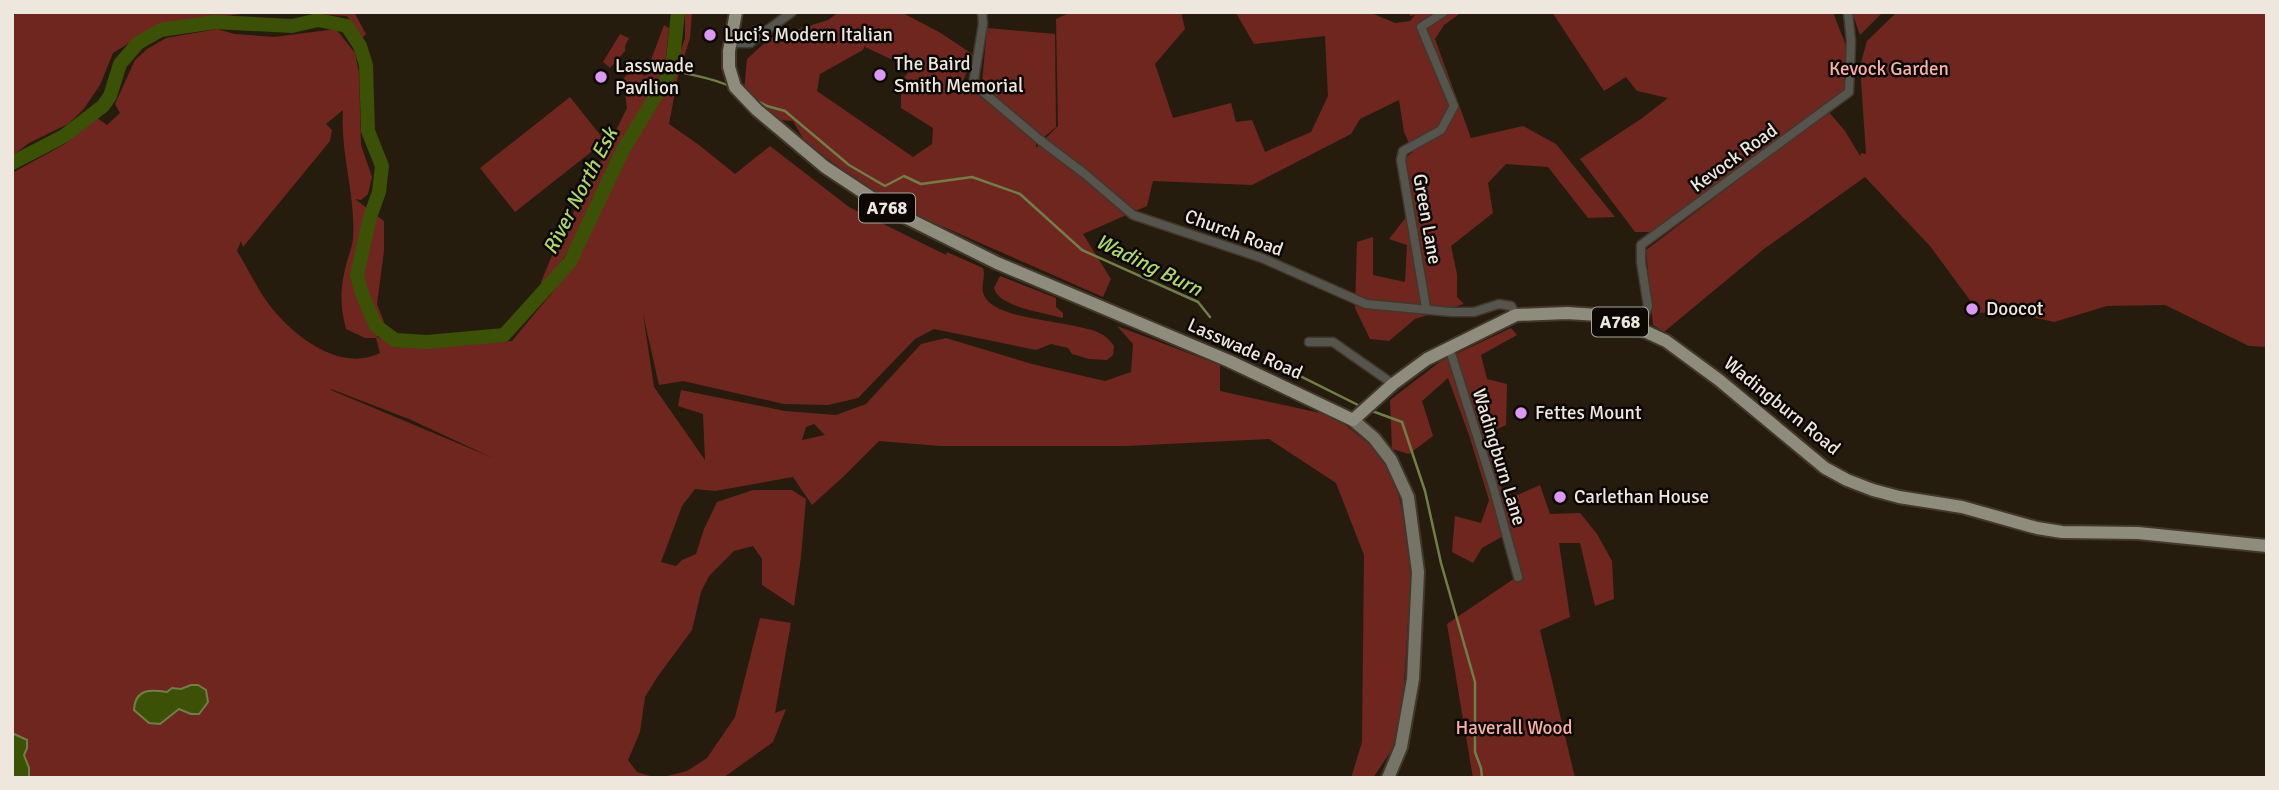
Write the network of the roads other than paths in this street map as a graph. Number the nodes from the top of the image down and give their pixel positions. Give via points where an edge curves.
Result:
1 (736, 12) edge
2 (792, 12) edge
3 (982, 12) edge
4 (1444, 12) edge
5 (1848, 12) edge
6 (734, 43) junction
7 (1426, 308) junction
8 (1516, 315) junction
9 (1640, 329) junction
10 (1309, 342) dead end
11 (1449, 347) junction
12 (1393, 384) junction
13 (1361, 412) junction
14 (2267, 546) edge
15 (1518, 577) dead end
16 (1388, 778) edge

1 - 6 main road, A768
2 - 6 street via 750,43
3 - 7 street, Church Road via 976,86 1133,215 1262,258 1366,304
4 - 7 street, Green Lane via 1421,27 1454,106 1441,130 1403,151 1401,160
5 - 9 street, Kevock Road via 1852,41 1849,92 1641,245 1648,306
6 - 13 main road, Lasswade Road / A768 via 729,67 735,87 745,99 825,167 898,213 997,263
7 - 8 street, Church Road via 1474,312 1499,304 1511,306
8 - 9 main road, Wadingburn Road / A768 via 1598,315
8 - 11 main road, Wadingburn Road / A768
9 - 14 main road, Wadingburn Road / A768 via 1666,341 1711,374 1825,468 1873,490 2062,532 2138,533
10 - 12 street via 1333,342
11 - 12 main road, Wadingburn Road / A768
11 - 15 street, Wadingburn Lane
12 - 13 main road, Wadingburn Road / A768
13 - 16 street, Lasswade Road via 1408,497 1418,572 1413,679 1401,747

